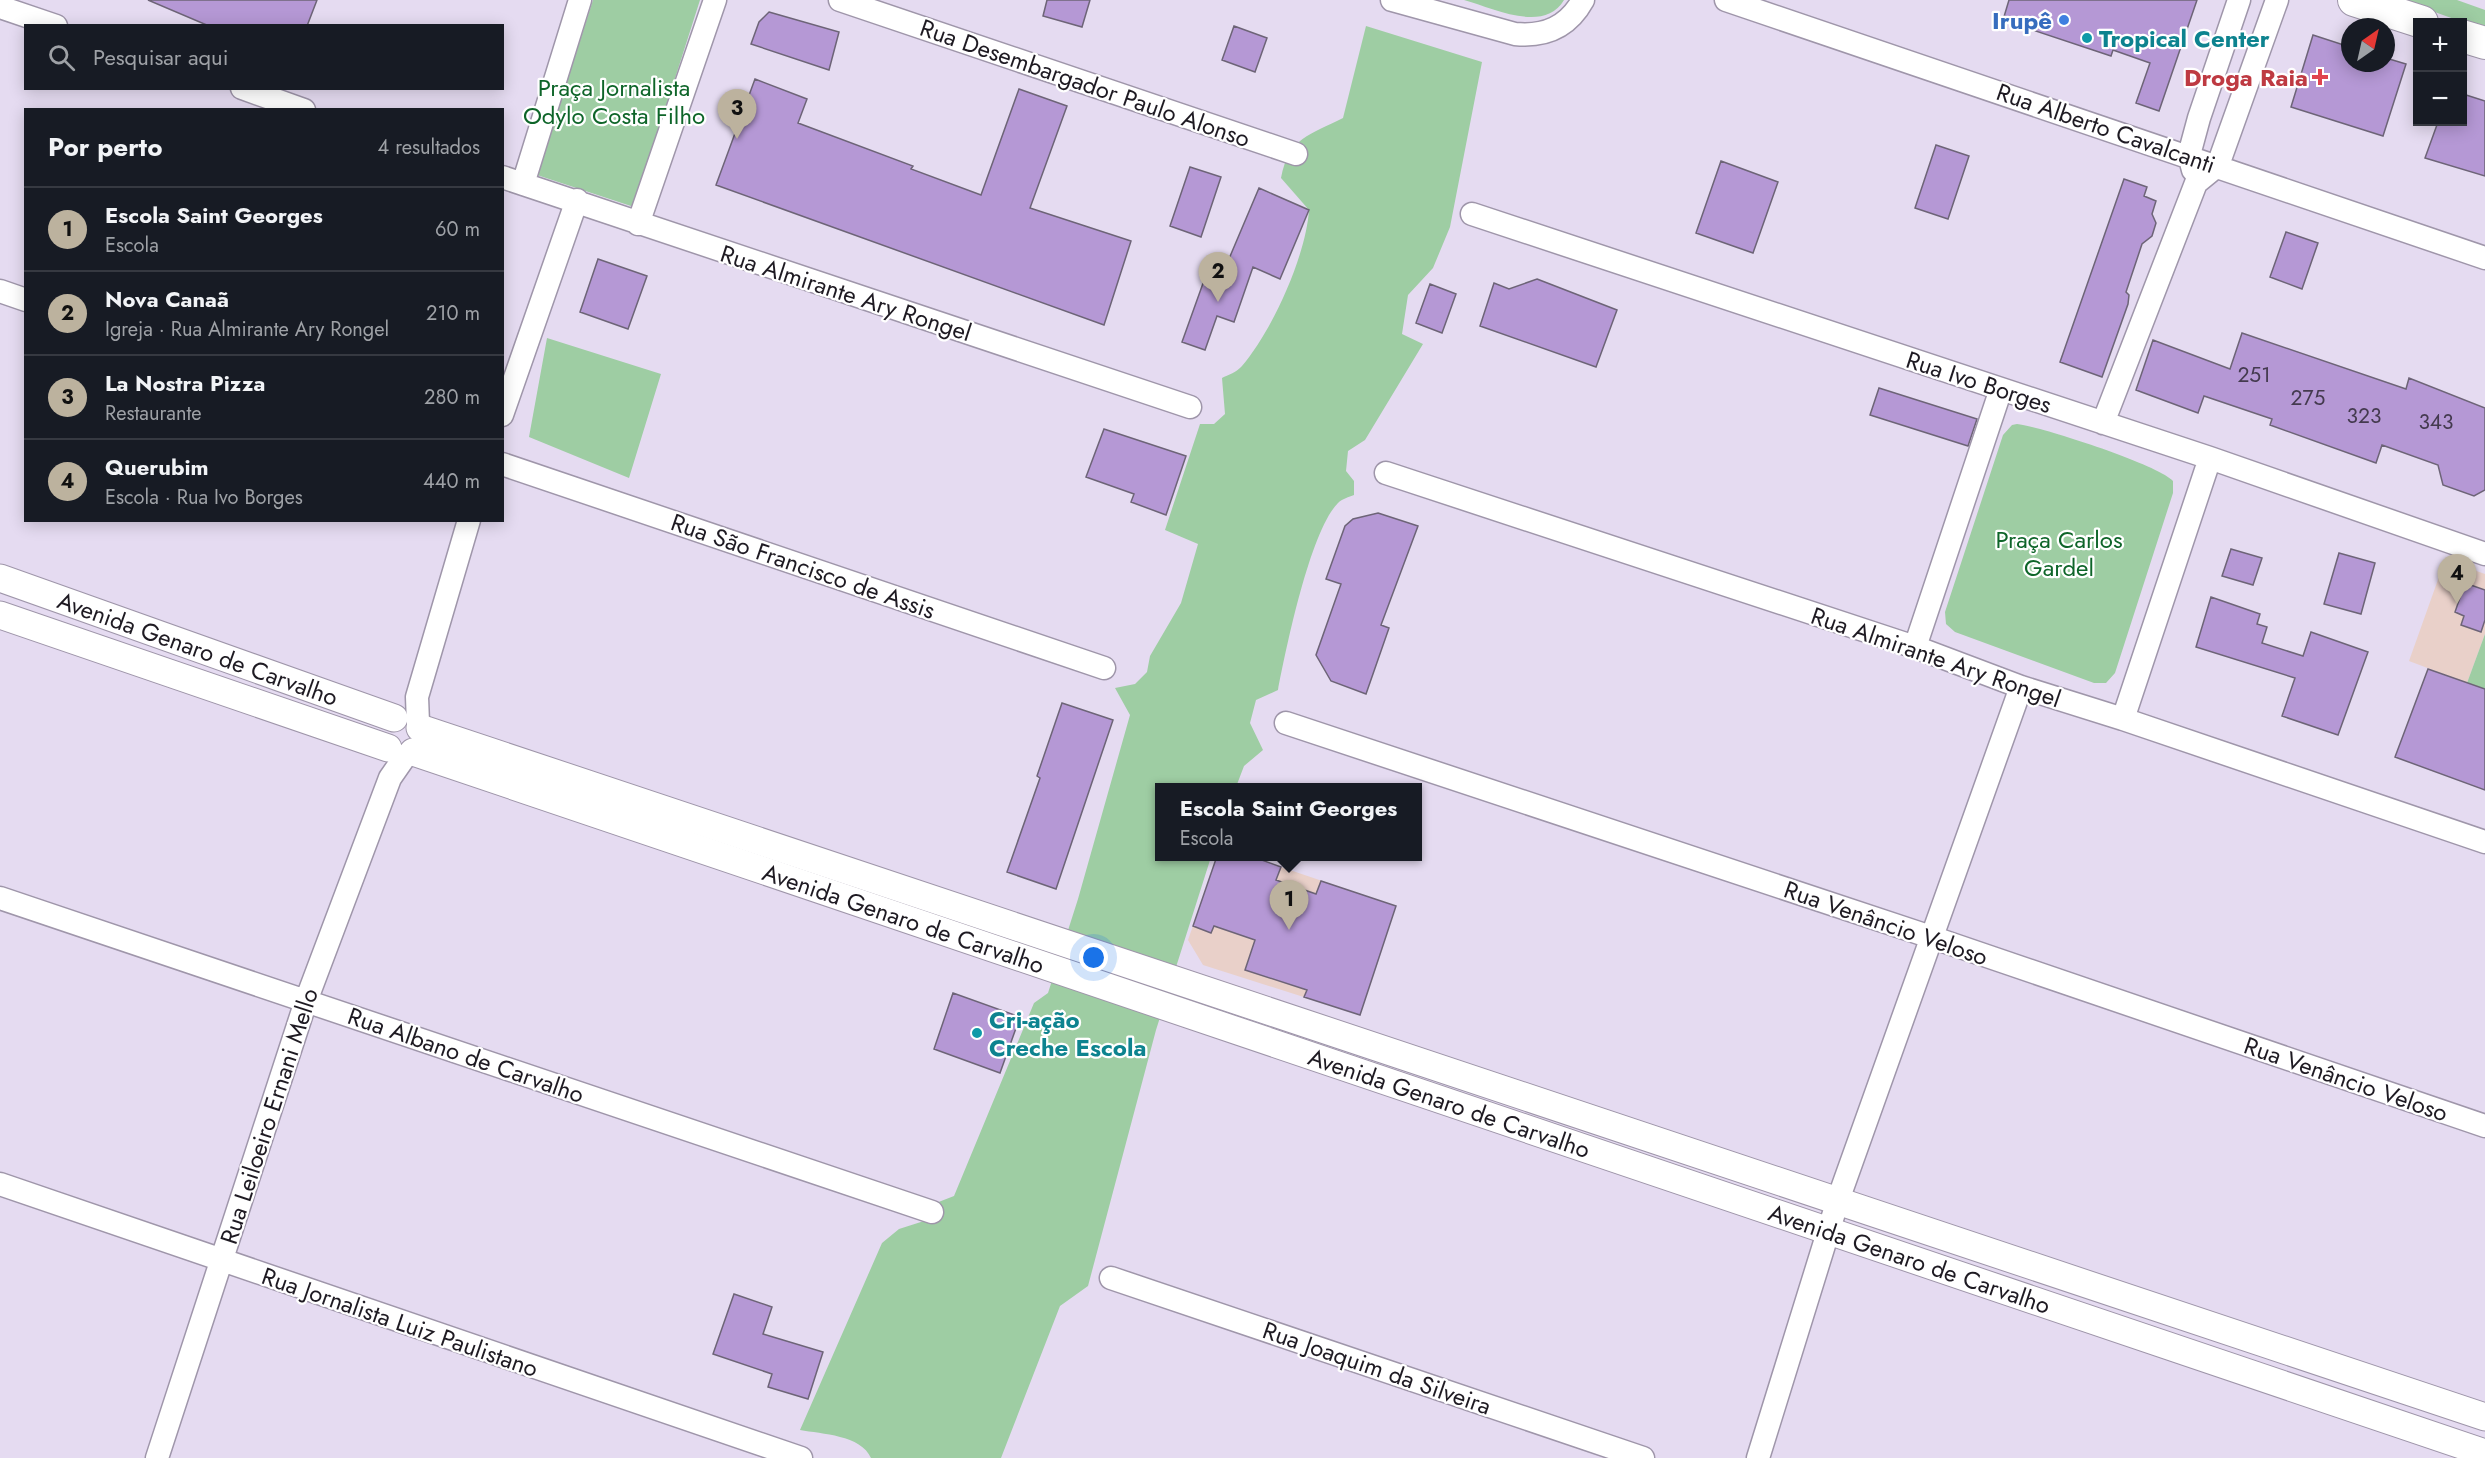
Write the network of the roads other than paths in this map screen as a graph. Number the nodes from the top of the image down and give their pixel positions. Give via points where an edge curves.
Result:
1 (580, 0) edge
2 (715, 0) edge
3 (840, 0) edge
4 (1392, 0) edge
5 (1583, 0) edge
6 (1726, 0) edge
7 (2240, 0) edge
8 (2277, 0) edge
9 (2354, 0) edge
10 (0, 6) edge
11 (2413, 19) edge
12 (50, 24) edge
13 (2467, 37) edge
14 (2485, 43) edge
15 (248, 90) edge
16 (298, 108) edge
17 (1296, 154) dead end
18 (2189, 155) junction
19 (2218, 165) junction
20 (513, 180) edge
21 (2196, 183) junction
22 (577, 200) junction
23 (1472, 214) dead end
24 (638, 224) junction
25 (2485, 258) edge
26 (0, 291) edge
27 (24, 299) edge
28 (2001, 389) junction
29 (1190, 407) dead end
30 (504, 409) edge
31 (2103, 423) junction
32 (2210, 458) junction
33 (504, 465) edge
34 (1386, 473) dead end
35 (468, 522) edge
36 (2485, 554) edge
37 (0, 578) edge
38 (0, 615) edge
39 (1915, 646) junction
40 (1104, 668) dead end
41 (2021, 687) junction
42 (2123, 719) junction
43 (1286, 723) dead end
44 (404, 737) junction
45 (2485, 842) edge
46 (0, 898) edge
47 (1931, 937) junction
48 (1056, 939) junction
49 (1048, 966) junction
50 (1168, 976) junction
51 (306, 1001) junction
52 (1162, 1005) junction
53 (2485, 1126) edge
54 (0, 1184) edge
55 (1839, 1200) junction
56 (932, 1212) dead end
57 (1829, 1231) junction
58 (221, 1262) junction
59 (1111, 1278) dead end
60 (2485, 1417) edge
61 (2485, 1453) edge
62 (157, 1458) edge
63 (801, 1458) edge
64 (1643, 1458) edge
65 (1758, 1458) edge

1 - 20 street
2 - 24 street
3 - 17 street, Rua Desembargador Paulo Alonso
4 - 5 street via 1528,36 1557,28 1577,11
6 - 18 street, Rua Alberto Cavalcanti
7 - 18 street
8 - 19 street
9 - 11 main road
10 - 12 street
13 - 14 main road
15 - 16 street
18 - 19 street, Rua Alberto Cavalcanti
18 - 21 street
19 - 21 street
19 - 25 street, Rua Alberto Cavalcanti
20 - 22 street, Rua Almirante Ary Rongel
21 - 31 street
22 - 24 street, Rua Almirante Ary Rongel
22 - 30 street
23 - 28 street, Rua Ivo Borges
24 - 29 street, Rua Almirante Ary Rongel
26 - 27 street
28 - 31 street, Rua Ivo Borges
28 - 39 street
31 - 32 street, Rua Ivo Borges
32 - 36 street, Rua Ivo Borges
32 - 42 street
33 - 40 street, Rua São Francisco de Assis
34 - 39 street, Rua Almirante Ary Rongel
35 - 44 street, Rua Leiloeiro Ernani Mello
37 - 44 street, Avenida Genaro de Carvalho
38 - 44 street, Avenida Genaro de Carvalho
39 - 41 street, Rua Almirante Ary Rongel
41 - 42 street, Rua Almirante Ary Rongel
41 - 47 street
42 - 45 street, Rua Almirante Ary Rongel
43 - 47 street, Rua Venâncio Veloso
44 - 48 street, Avenida Genaro de Carvalho
44 - 49 street, Avenida Genaro de Carvalho
44 - 51 street, Rua Leiloeiro Ernani Mello
46 - 51 street, Rua Albano de Carvalho
47 - 53 street, Rua Venâncio Veloso
47 - 55 street
48 - 49 street via 1064,946 1062,958
48 - 50 street, Avenida Genaro de Carvalho
49 - 52 street, Avenida Genaro de Carvalho
50 - 52 street via 1161,978 1155,990 1156,1001
50 - 55 street, Avenida Genaro de Carvalho
51 - 56 street, Rua Albano de Carvalho
51 - 58 street, Rua Leiloeiro Ernani Mello
52 - 57 street, Avenida Genaro de Carvalho
54 - 58 street, Rua Jornalista Luiz Paulistano
55 - 57 street
55 - 60 street, Avenida Genaro de Carvalho
57 - 61 street, Avenida Genaro de Carvalho
57 - 65 street
58 - 62 street, Rua Leiloeiro Ernani Mello
58 - 63 street, Rua Jornalista Luiz Paulistano
59 - 64 street, Rua Joaquim da Silveira

